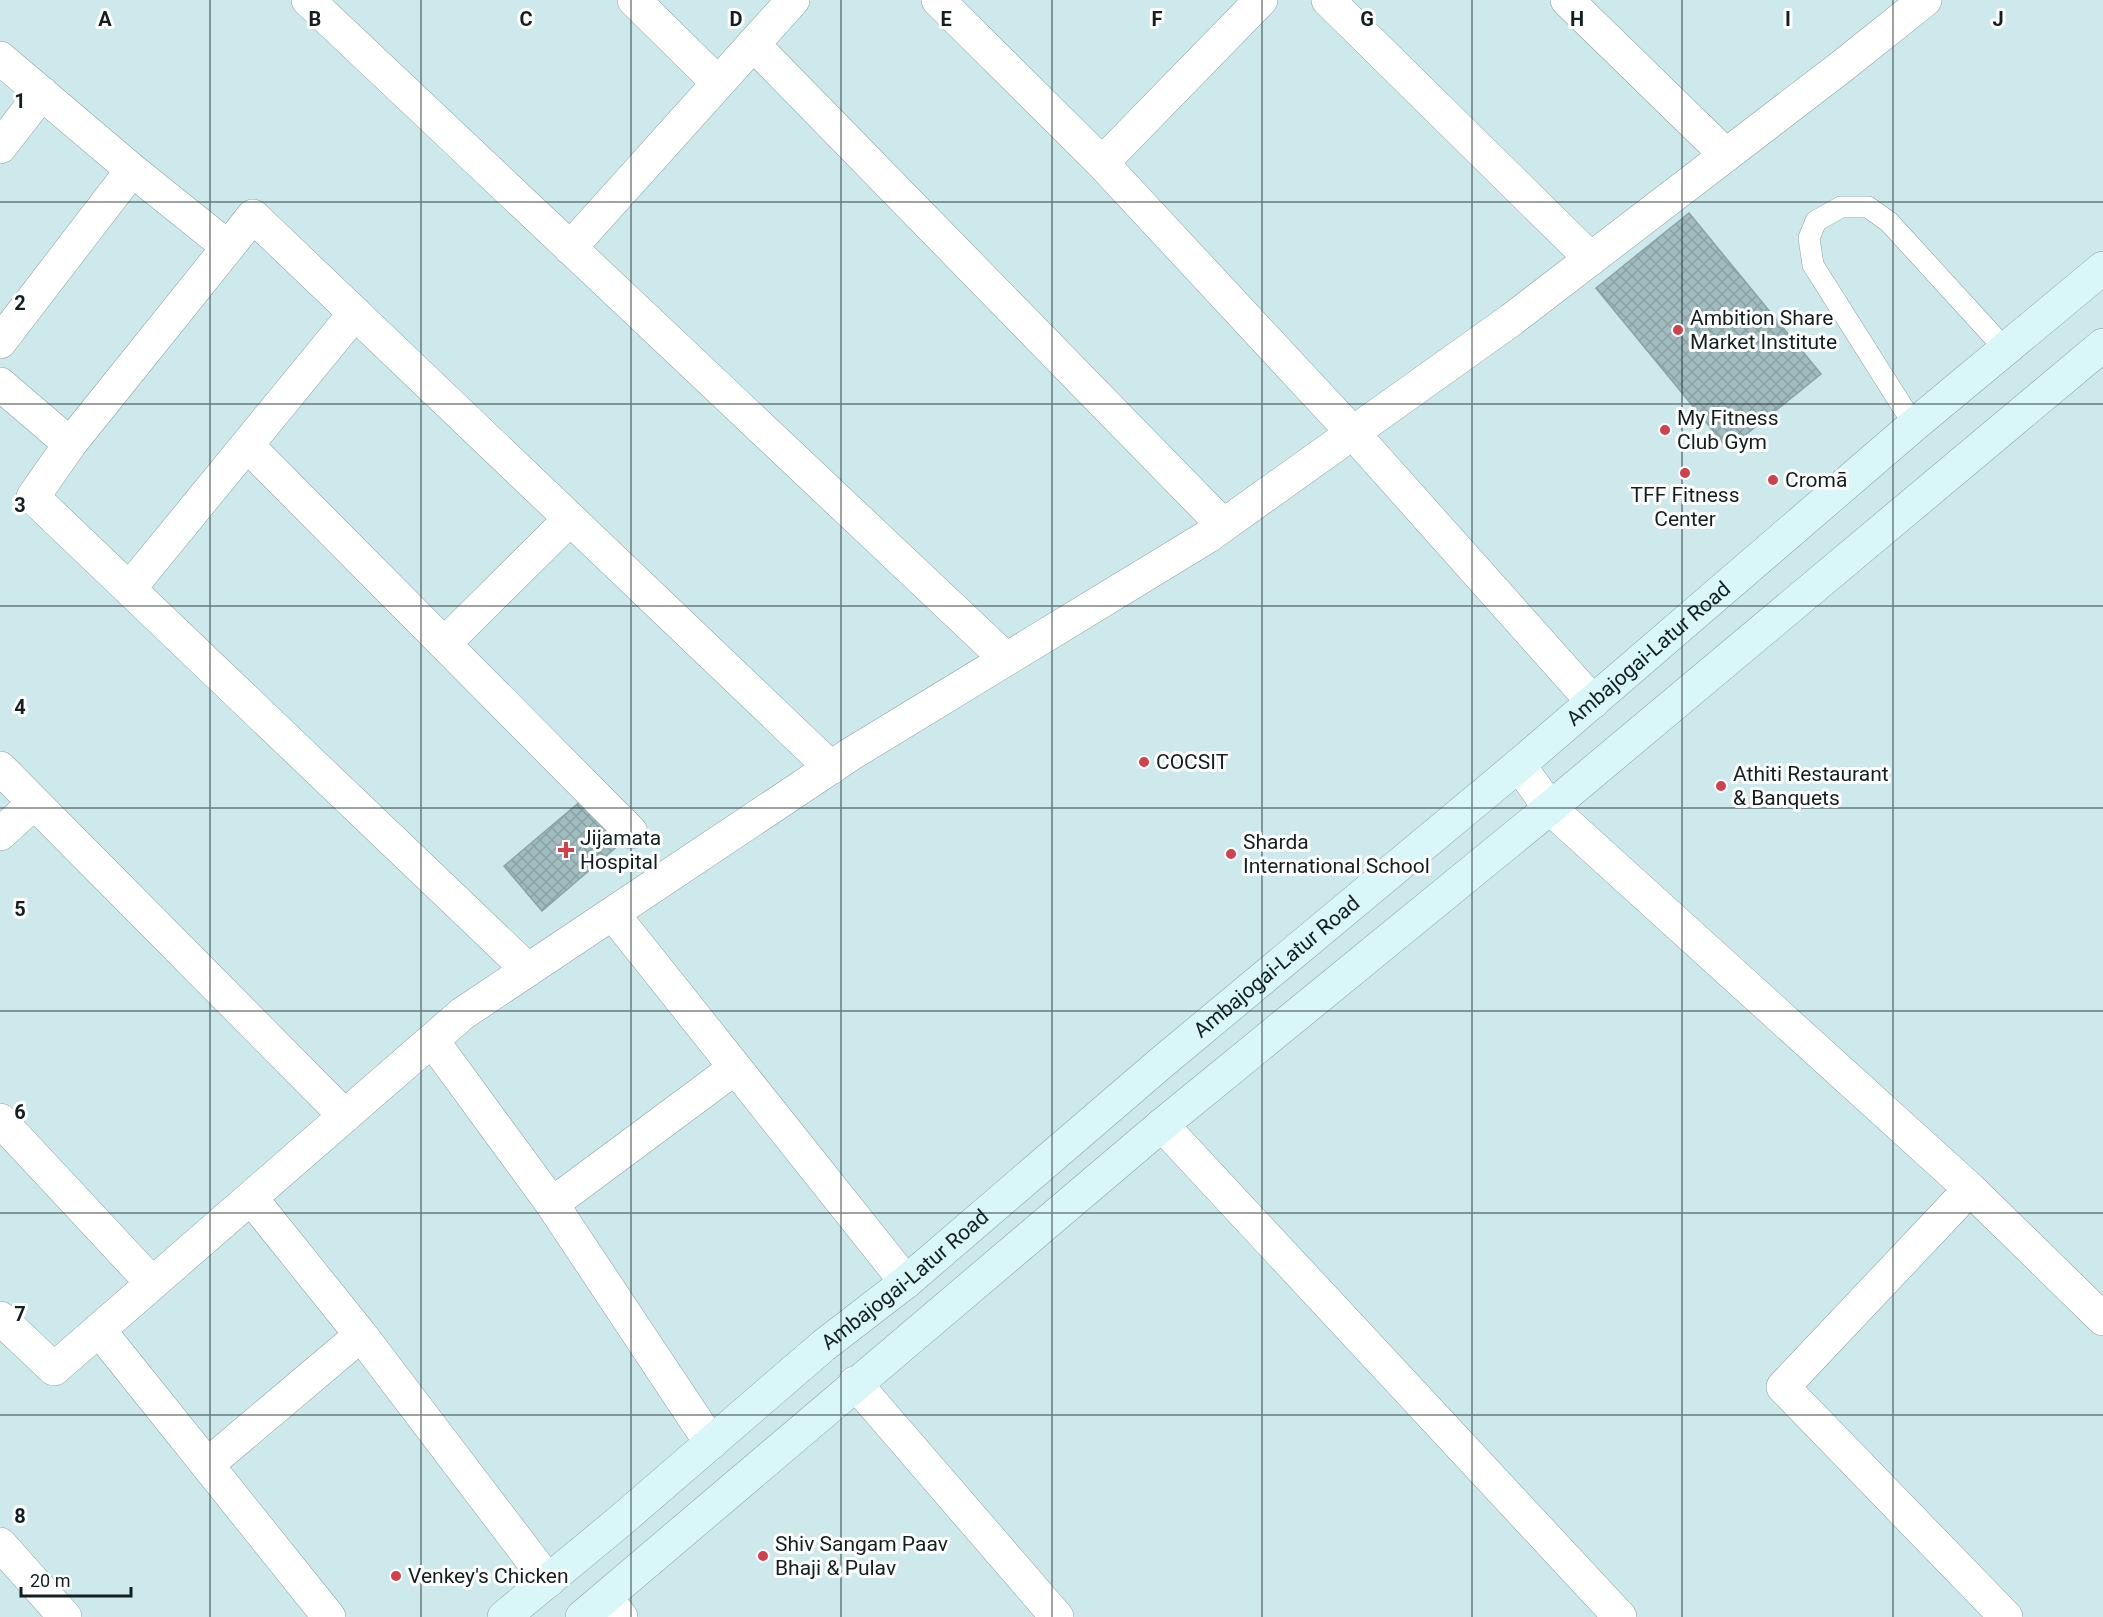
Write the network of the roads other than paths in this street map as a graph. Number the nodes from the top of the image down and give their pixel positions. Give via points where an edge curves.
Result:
1 (308, 0) edge
2 (634, 0) edge
3 (793, 0) edge
4 (938, 0) edge
5 (1261, 0) edge
6 (1328, 0) edge
7 (1567, 0) edge
8 (1925, 0) edge
9 (753, 44) junction
10 (0, 58) edge
11 (718, 83) junction
12 (42, 93) junction
13 (0, 147) edge
14 (1726, 155) junction
15 (1102, 163) junction
16 (132, 170) junction
17 (228, 247) junction
18 (570, 248) junction
19 (1591, 259) junction
20 (2103, 269) edge
21 (355, 313) junction
22 (0, 342) edge
23 (2103, 345) edge
24 (2005, 349) junction
25 (0, 384) edge
26 (1914, 424) junction
27 (1353, 433) junction
28 (70, 444) junction
29 (247, 444) junction
30 (570, 519) junction
31 (1223, 525) junction
32 (129, 589) junction
33 (445, 644) junction
34 (1006, 659) junction
35 (1593, 702) junction
36 (1519, 765) junction
37 (0, 768) edge
38 (831, 768) junction
39 (34, 803) junction
40 (1550, 808) junction
41 (631, 831) dead end
42 (0, 834) edge
43 (613, 914) junction
44 (528, 970) junction
45 (432, 1040) junction
46 (735, 1068) junction
47 (345, 1116) junction
48 (0, 1120) edge
49 (1162, 1125) junction
50 (1970, 1189) junction
51 (251, 1198) junction
52 (552, 1204) junction
53 (906, 1282) junction
54 (152, 1283) junction
55 (0, 1318) edge
56 (2103, 1319) edge
57 (99, 1330) junction
58 (361, 1335) junction
59 (855, 1383) junction
60 (711, 1443) junction
61 (207, 1465) junction
62 (0, 1544) edge
63 (548, 1581) junction
64 (603, 1611) edge
65 (65, 1617) edge
66 (329, 1617) edge
67 (504, 1617) edge
68 (1057, 1617) edge
69 (1620, 1617) edge
70 (2006, 1617) edge

1 - 18 street
2 - 11 street
3 - 9 street
4 - 15 street
5 - 15 street
6 - 19 street
7 - 14 street
8 - 14 street
9 - 11 street
9 - 31 street
10 - 12 street
11 - 18 street
12 - 13 street
12 - 16 street
14 - 19 street
15 - 27 street
16 - 17 street
16 - 22 street
17 - 21 street via 253,216
17 - 28 street
18 - 34 street
19 - 27 street
20 - 24 main road, Ambajogai-Latur Road
21 - 29 street
21 - 30 street
23 - 40 main road
24 - 26 main road, Ambajogai-Latur Road
24 - 26 lane via 1889,222 1868,207 1841,207 1816,221 1809,238 1813,265
25 - 28 street
26 - 35 main road, Ambajogai-Latur Road
27 - 31 street
27 - 35 street
28 - 32 street via 33,497
29 - 32 street
29 - 33 street
30 - 33 street
30 - 38 street
31 - 34 street
32 - 44 street
33 - 41 street
34 - 38 street
35 - 36 main road, Ambajogai-Latur Road
36 - 40 street
36 - 53 main road, Ambajogai-Latur Road via 1161,1062
37 - 39 street
38 - 43 street
39 - 42 street
39 - 47 street
40 - 49 main road
40 - 50 street
43 - 44 street
43 - 46 street
44 - 45 street via 462,1014
45 - 47 street
45 - 52 street
46 - 52 street
46 - 53 street
47 - 51 street
48 - 54 street
49 - 59 main road
49 - 69 street
50 - 56 street
50 - 70 street via 1783,1387
51 - 54 street
51 - 58 street
52 - 60 street
53 - 60 main road, Ambajogai-Latur Road via 823,1346
54 - 57 street
55 - 57 street via 54,1369
57 - 61 street
58 - 61 street
58 - 63 street
59 - 64 main road
59 - 68 street
60 - 63 main road, Ambajogai-Latur Road
61 - 66 street
62 - 65 street
63 - 67 main road, Ambajogai-Latur Road

